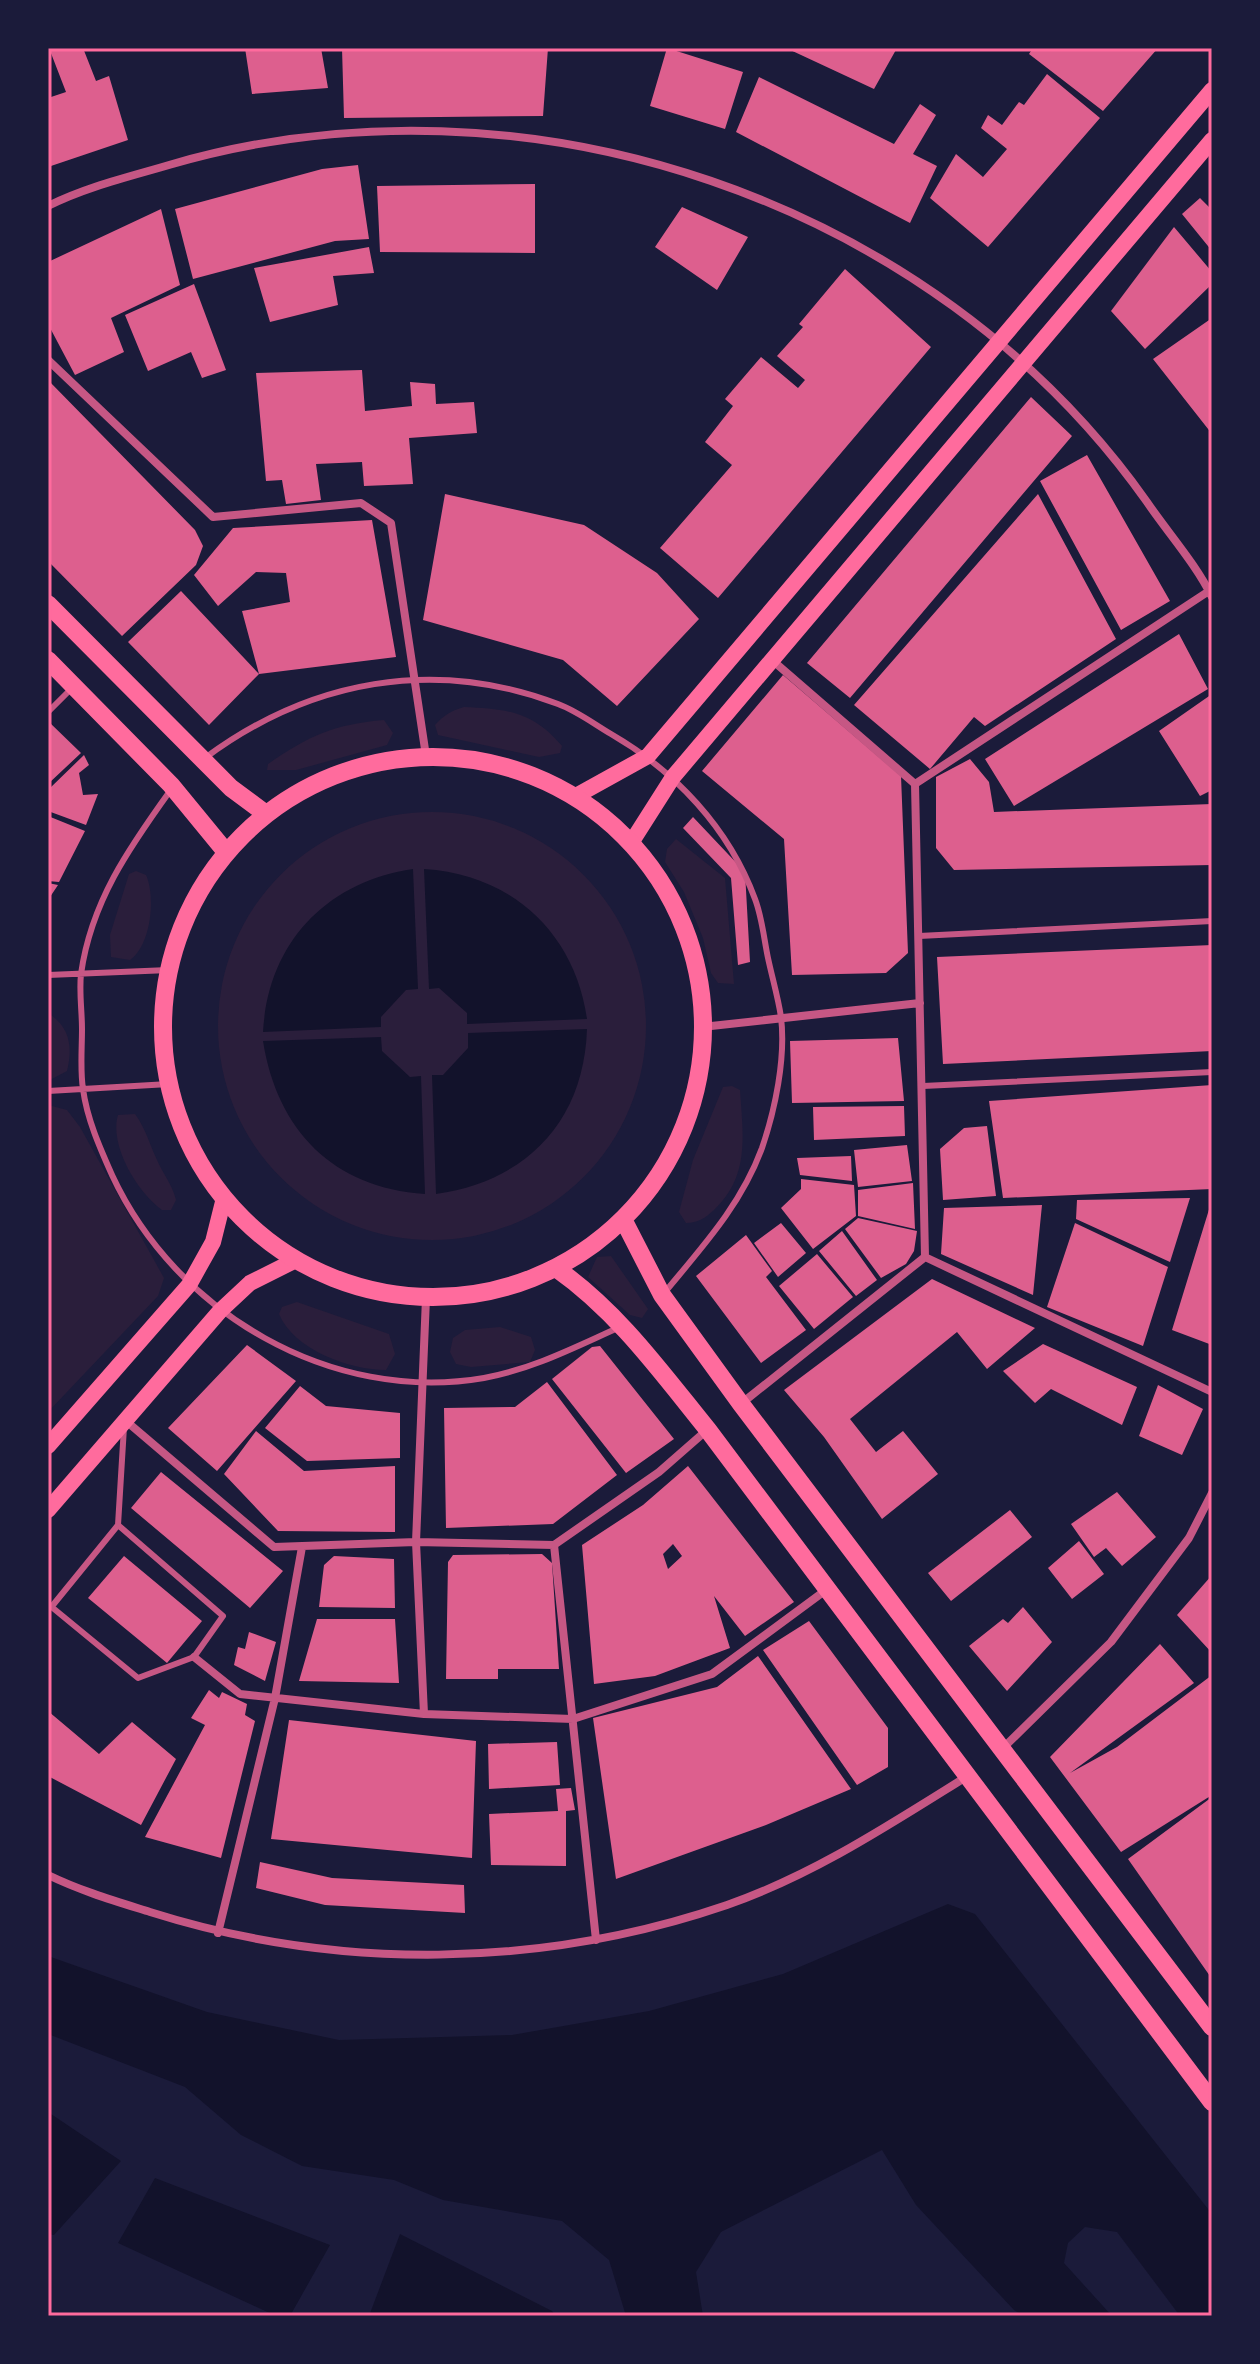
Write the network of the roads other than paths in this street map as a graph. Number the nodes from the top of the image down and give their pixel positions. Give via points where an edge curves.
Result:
1 (1212, 90) edge
2 (1212, 140) edge
3 (48, 206) edge
4 (997, 340) junction
5 (48, 360) edge
6 (1021, 362) junction
7 (1211, 594) edge
8 (48, 604) edge
9 (48, 660) edge
10 (771, 660) junction
11 (413, 678) junction
12 (74, 686) junction
13 (48, 712) edge
14 (426, 756) junction
15 (648, 756) junction
16 (202, 760) junction
17 (673, 777) junction
18 (915, 784) junction
19 (173, 788) junction
20 (574, 797) junction
21 (266, 814) junction
22 (631, 843) junction
23 (226, 852) junction
24 (1212, 921) edge
25 (919, 936) junction
26 (169, 970) junction
27 (48, 975) edge
28 (81, 975) junction
29 (920, 1003) junction
30 (781, 1019) junction
31 (702, 1027) junction
32 (1212, 1072) edge
33 (169, 1084) junction
34 (923, 1086) junction
35 (83, 1089) junction
36 (48, 1091) edge
37 (224, 1198) junction
38 (624, 1221) junction
39 (925, 1257) junction
40 (296, 1260) junction
41 (557, 1269) junction
42 (189, 1285) junction
43 (662, 1295) junction
44 (426, 1298) junction
45 (220, 1311) junction
46 (623, 1325) junction
47 (422, 1382) junction
48 (1212, 1392) edge
49 (741, 1404) junction
50 (124, 1419) junction
51 (708, 1430) junction
52 (48, 1446) edge
53 (1212, 1493) edge
54 (48, 1510) edge
55 (118, 1525) junction
56 (416, 1542) junction
57 (554, 1545) junction
58 (302, 1547) junction
59 (826, 1590) junction
60 (50, 1605) edge
61 (194, 1657) junction
62 (275, 1698) junction
63 (424, 1714) junction
64 (573, 1719) junction
65 (1001, 1750) junction
66 (966, 1777) junction
67 (48, 1875) edge
68 (218, 1933) junction
69 (596, 1940) junction
70 (1212, 2027) edge
71 (1212, 2102) edge

1 - 4 main road
2 - 6 main road
3 - 4 street via 74,193 237,145 391,129 561,141 712,179 849,241
4 - 6 street
4 - 15 main road
5 - 11 street via 213,517 361,503 391,523
6 - 7 street via 1112,453
6 - 10 main road
7 - 18 street
8 - 16 main road
9 - 12 main road
10 - 17 main road
10 - 18 street
11 - 14 street
11 - 15 lane via 506,687 562,705
11 - 16 lane via 315,696 263,719
12 - 13 lane
12 - 19 main road
14 - 20 main road via 527,774
14 - 21 main road via 341,772
15 - 17 lane
15 - 20 main road
16 - 21 main road
17 - 22 main road
17 - 30 lane via 727,843 756,900
18 - 25 street
19 - 23 main road
19 - 28 lane via 121,859 101,900
20 - 22 main road
21 - 23 main road
22 - 31 main road via 666,890 690,943 703,999
23 - 26 main road via 200,888
24 - 25 lane
25 - 29 street
26 - 28 lane
26 - 33 main road via 163,1027
27 - 28 lane
28 - 35 lane
29 - 30 street
29 - 34 street
30 - 31 street
30 - 43 lane via 778,1083 763,1146 733,1210
31 - 38 main road via 702,1060 689,1119 662,1174
32 - 34 lane
33 - 35 lane
33 - 37 main road via 190,1144
34 - 39 street
35 - 36 lane
35 - 42 lane via 96,1140 129,1211
37 - 40 main road
37 - 42 main road via 213,1242
38 - 41 main road
38 - 43 main road
39 - 48 street
39 - 49 street
40 - 44 main road via 359,1287
40 - 45 main road via 250,1283
41 - 44 main road via 471,1296
41 - 46 main road
42 - 45 lane
42 - 52 main road
43 - 49 main road
44 - 47 street
45 - 47 lane via 308,1359 352,1373
45 - 50 main road
46 - 47 lane via 530,1368
46 - 51 main road
47 - 56 street
49 - 65 main road
50 - 54 main road
50 - 55 lane
50 - 58 street via 274,1547
51 - 57 street via 659,1472
51 - 59 main road
53 - 65 street via 1189,1538 1111,1642
55 - 60 lane
55 - 61 lane via 223,1616
56 - 57 street
56 - 58 street
56 - 63 street
57 - 64 street
58 - 62 street
59 - 64 street via 712,1674
59 - 66 main road
60 - 61 lane via 138,1678
61 - 62 street via 240,1694
62 - 63 street
62 - 68 street
63 - 64 street
64 - 69 street
65 - 70 main road
66 - 69 street via 840,1856 727,1905
66 - 71 main road
67 - 68 street
68 - 69 street via 343,1953 469,1956

